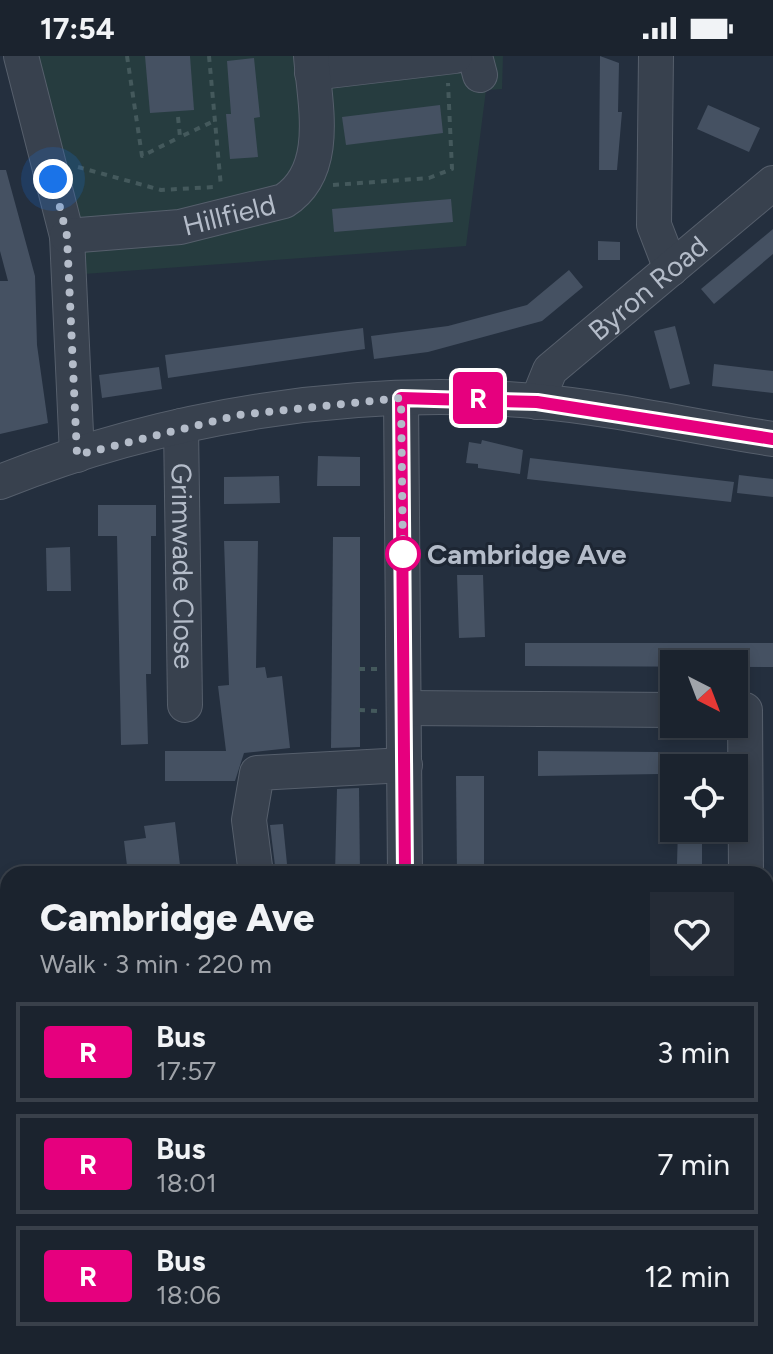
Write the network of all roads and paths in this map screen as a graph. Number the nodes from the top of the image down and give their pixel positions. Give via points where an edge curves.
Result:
1 (21, 56) edge
2 (127, 56) edge
3 (656, 56) edge
4 (470, 62) edge
5 (312, 65) edge
6 (178, 117) dead end
7 (214, 121) dead end
8 (180, 137) junction
9 (76, 166) dead end
10 (773, 183) edge
11 (220, 187) dead end
12 (67, 236) junction
13 (671, 269) junction
14 (401, 398) junction
15 (537, 402) junction
16 (181, 426) junction
17 (773, 439) edge
18 (77, 455) junction
19 (0, 482) edge
20 (185, 705) dead end
21 (404, 708) junction
22 (660, 710) edge
23 (751, 710) edge
24 (405, 765) junction
25 (255, 866) edge
26 (405, 866) edge
27 (746, 866) edge

1 - 12 street
2 - 8 path via 142,156
3 - 13 street via 654,225
4 - 5 street
5 - 12 street, Hillfield via 316,154 306,182 292,196 180,227
6 - 8 path
7 - 8 path
9 - 11 path via 161,190
10 - 13 street, Byron Road
12 - 18 street
13 - 15 street, Byron Road via 550,370
14 - 15 street
14 - 16 street via 298,406
14 - 21 street
15 - 17 street
16 - 18 street
16 - 20 street, Grimwade Close
18 - 19 street
21 - 22 street
21 - 24 street
23 - 27 street
24 - 25 street via 257,773 249,820
24 - 26 street

